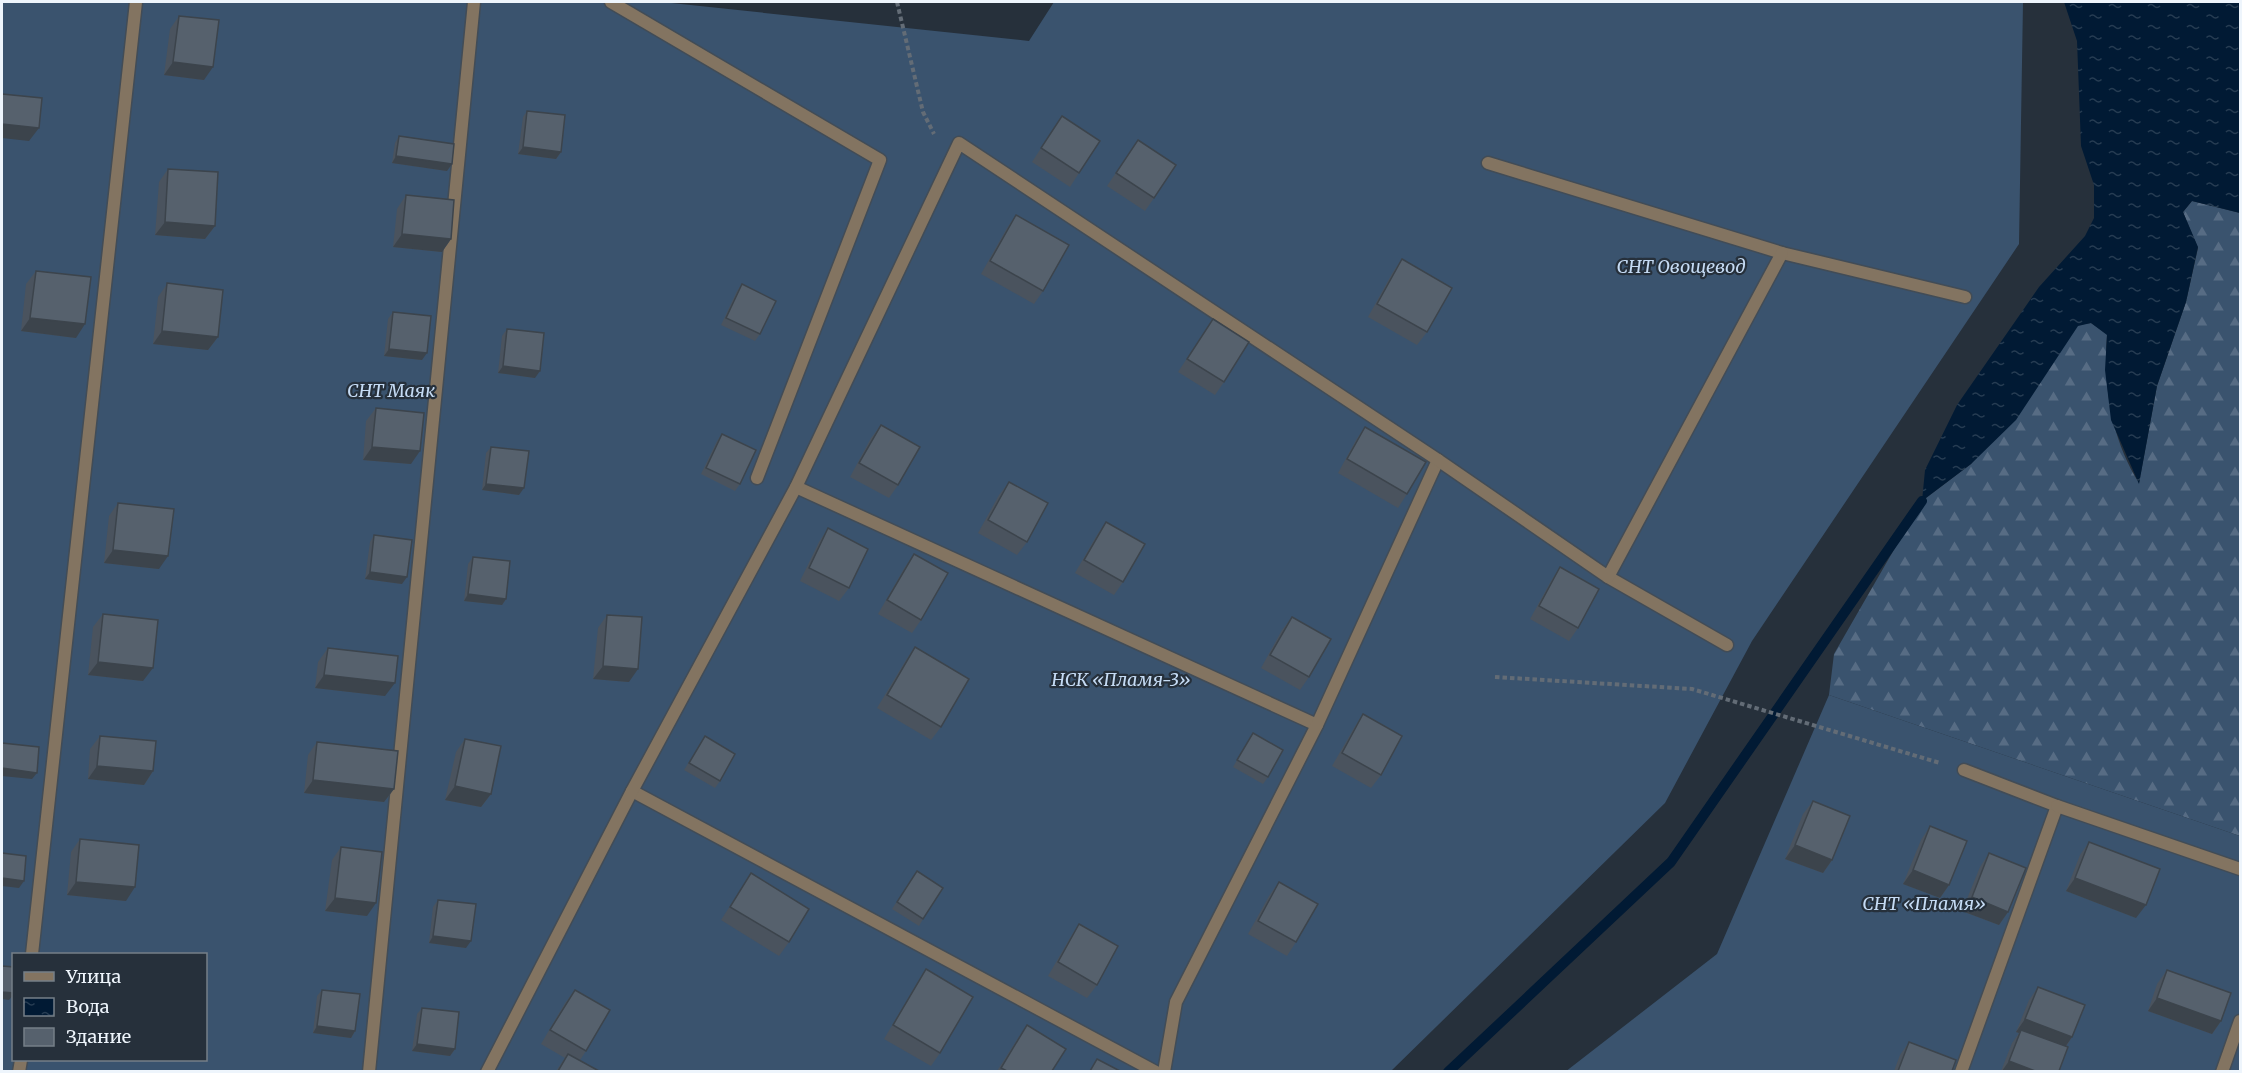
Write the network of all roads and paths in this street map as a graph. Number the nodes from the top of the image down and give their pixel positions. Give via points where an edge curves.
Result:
1 (136, 2) edge
2 (474, 2) edge
3 (611, 2) edge
4 (897, 2) edge
5 (1488, 163) dead end
6 (949, 165) junction
7 (1782, 253) junction
8 (1965, 297) dead end
9 (1438, 460) junction
10 (757, 478) dead end
11 (796, 487) junction
12 (1608, 577) junction
13 (1727, 645) dead end
14 (1495, 677) dead end
15 (1317, 725) junction
16 (1964, 770) joint
17 (632, 791) junction
18 (2057, 806) junction
19 (2241, 869) edge
20 (32, 953) edge
21 (2241, 1021) edge
22 (369, 1071) edge
23 (487, 1071) edge
24 (1156, 1071) edge
25 (1164, 1071) edge
26 (1961, 1071) edge
27 (2222, 1071) edge

1 - 20 street
2 - 22 street
3 - 10 street via 880,160
4 - 6 path via 923,112
5 - 7 street
6 - 9 street via 959,143
6 - 11 street
7 - 8 street
7 - 12 street
9 - 12 street
9 - 15 street
11 - 15 street
11 - 17 street
12 - 13 street
14 - 16 path via 1692,689
15 - 25 street via 1176,1002
16 - 18 street
17 - 23 street
17 - 24 street
18 - 19 street
18 - 26 street
21 - 27 street

